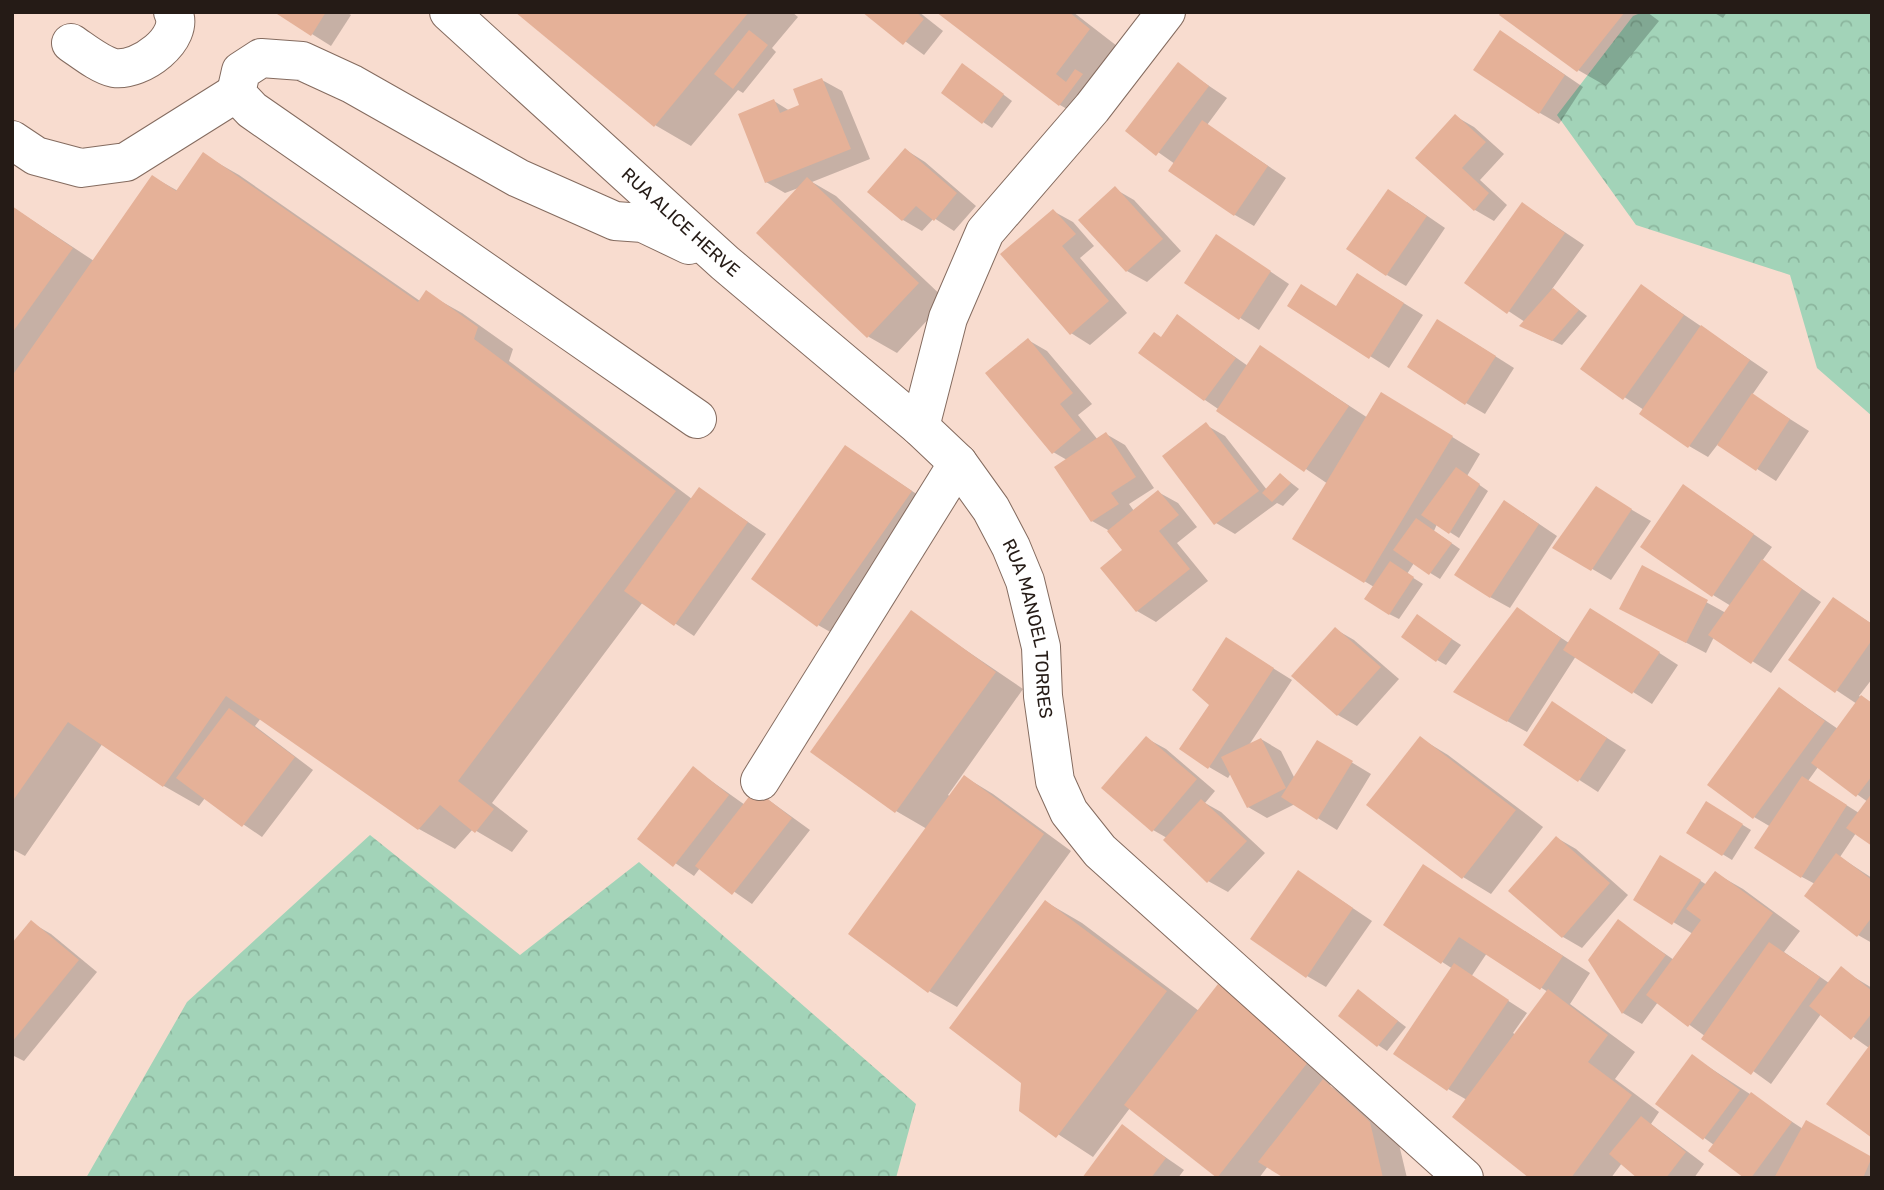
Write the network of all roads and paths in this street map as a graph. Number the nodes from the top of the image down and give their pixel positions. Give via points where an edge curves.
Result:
1 (173, 12) edge
2 (449, 12) edge
3 (1166, 12) edge
4 (71, 43) dead end
5 (236, 93) junction
6 (12, 140) edge
7 (726, 263) junction
8 (697, 419) dead end
9 (920, 427) junction
10 (958, 463) junction
11 (760, 781) dead end
12 (1464, 1178) edge

1 - 4 street via 175,30 149,61 132,69 112,67
2 - 7 street, RUA ALICE HERVE
3 - 9 street via 1092,108 985,232 948,318
5 - 6 street via 126,162 81,168 36,156
5 - 7 street via 241,71 261,58 302,61 519,178 615,221 643,223
5 - 8 street via 252,110
7 - 9 street, RUA ALICE HERVE
9 - 10 street, RUA MANOEL TORRES
10 - 11 street
10 - 12 street, RUA MANOEL TORRES via 991,509 1025,581 1041,647 1055,780 1069,812 1100,850

